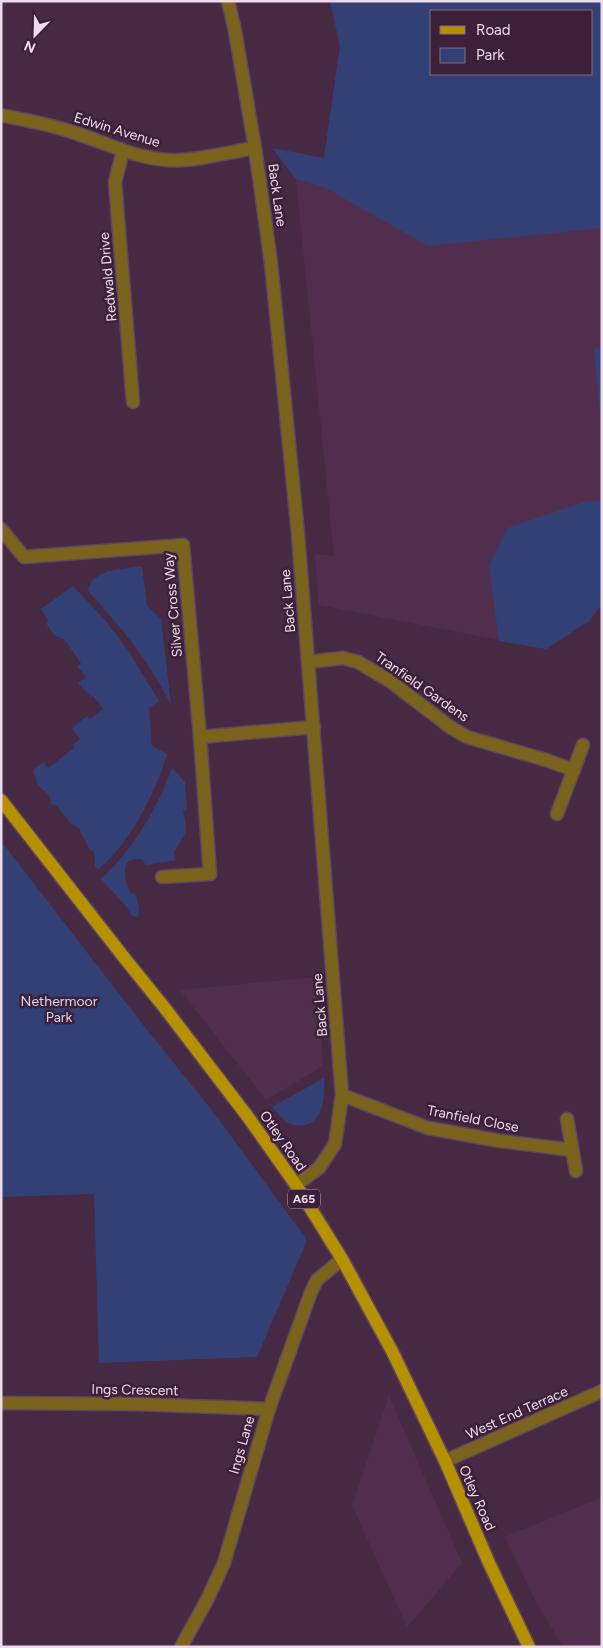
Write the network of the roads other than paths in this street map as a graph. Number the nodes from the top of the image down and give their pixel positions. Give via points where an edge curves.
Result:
1 (228, 1) edge
2 (1, 115) edge
3 (255, 148) junction
4 (123, 151) junction
5 (133, 402) dead end
6 (1, 529) edge
7 (308, 662) junction
8 (314, 727) junction
9 (200, 737) junction
10 (584, 745) dead end
11 (574, 770) junction
12 (1, 800) edge
13 (557, 814) dead end
14 (162, 877) dead end
15 (342, 1095) junction
16 (567, 1119) dead end
17 (572, 1150) junction
18 (576, 1171) dead end
19 (296, 1185) junction
20 (342, 1258) junction
21 (602, 1391) edge
22 (1, 1403) edge
23 (269, 1409) junction
24 (445, 1462) junction
25 (181, 1647) edge
26 (529, 1647) edge

1 - 3 street, Back Lane
2 - 4 street, Edwin Avenue via 71,131
3 - 4 street, Edwin Avenue via 170,160
3 - 7 street, Back Lane via 271,264
4 - 5 street, Redwald Drive via 115,182
6 - 9 street, Silver Cross Way via 24,557 183,545
7 - 8 street, Back Lane
7 - 11 street, Tranfield Gardens via 343,658 358,662 467,737
8 - 9 street
8 - 15 street, Back Lane
9 - 14 street, Silver Cross Way via 210,874
10 - 11 street
11 - 13 street
12 - 19 main road, Otley Road / A65 via 164,1007
15 - 17 street, Tranfield Close via 428,1128
15 - 19 street, Back Lane via 335,1144 319,1168
16 - 17 street
17 - 18 street
19 - 20 main road, Otley Road / A65
20 - 23 street, Ings Lane via 317,1280
20 - 24 main road, Otley Road / A65 via 392,1351
21 - 24 street, West End Terrace
22 - 23 street, Ings Crescent
23 - 25 street, Ings Lane via 224,1563
24 - 26 main road, Otley Road / A65

